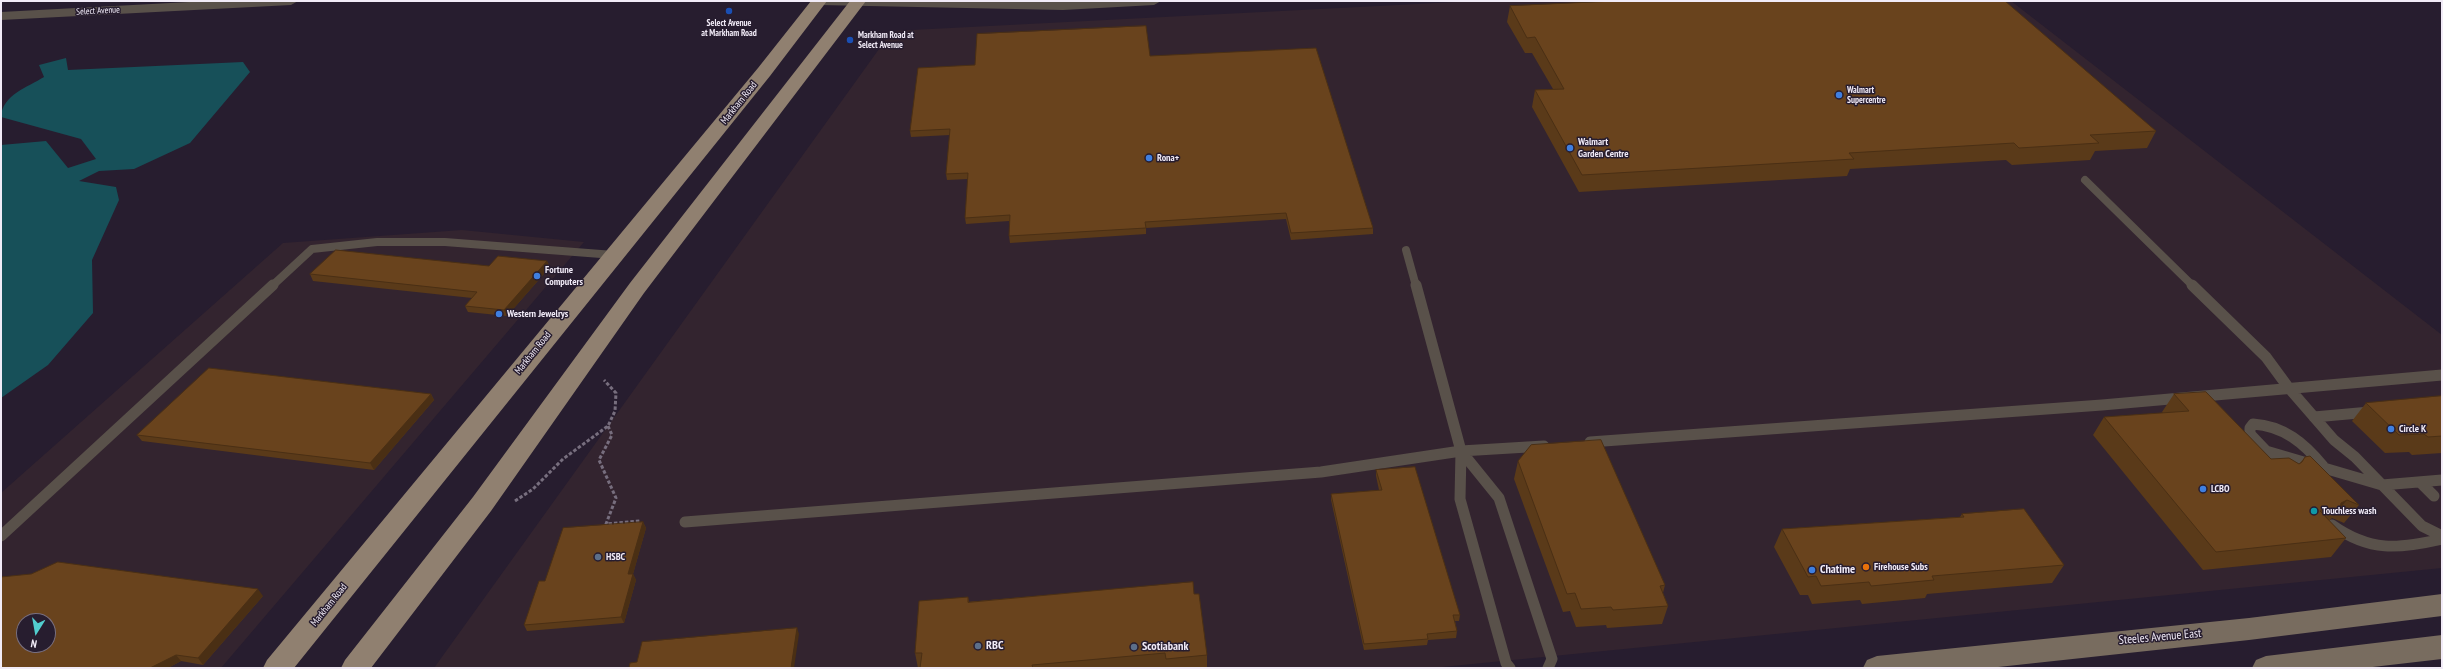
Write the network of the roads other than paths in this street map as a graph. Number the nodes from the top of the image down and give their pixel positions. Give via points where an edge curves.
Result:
1 (291, 1) edge
2 (820, 1) edge
3 (1154, 1) edge
4 (857, 2) edge
5 (1, 16) edge
6 (2085, 180) dead end
7 (1406, 250) dead end
8 (614, 255) junction
9 (2442, 375) edge
10 (2288, 387) junction
11 (2382, 411) edge
12 (2314, 417) junction
13 (1577, 443) edge
14 (1554, 445) edge
15 (2266, 450) junction
16 (1461, 451) junction
17 (2323, 466) junction
18 (2280, 469) edge
19 (2442, 480) edge
20 (2420, 482) junction
21 (2382, 485) junction
22 (2434, 496) dead end
23 (685, 522) dead end
24 (2332, 525) edge
25 (1, 536) edge
26 (2442, 537) edge
27 (2442, 605) edge
28 (2442, 647) edge
29 (277, 668) edge
30 (355, 668) edge
31 (1510, 668) edge
32 (1548, 668) edge
33 (1877, 668) edge
34 (2266, 668) edge

1 - 5 street, Select Avenue
2 - 4 street
2 - 8 main road, Markham Road
3 - 4 street via 1063,6
4 - 30 main road via 637,288 482,504
6 - 10 lane via 2266,357
7 - 16 lane
8 - 25 lane via 445,242 377,242 312,249
8 - 29 main road, Markham Road
9 - 10 lane
10 - 12 lane
10 - 13 lane via 2094,405
11 - 12 lane
12 - 21 lane via 2334,440
14 - 16 lane
15 - 17 lane
15 - 17 lane via 2250,434 2253,424 2265,424 2290,433
15 - 18 lane
16 - 23 lane via 1320,472
16 - 31 lane via 1460,499 1506,663
16 - 32 lane via 1499,498 1552,659
17 - 21 lane
19 - 20 lane
20 - 21 lane
20 - 22 lane
21 - 26 lane via 2422,526
24 - 26 lane via 2345,536 2372,547 2399,547
27 - 33 main road, Steeles Avenue East via 2248,629
28 - 34 main road

